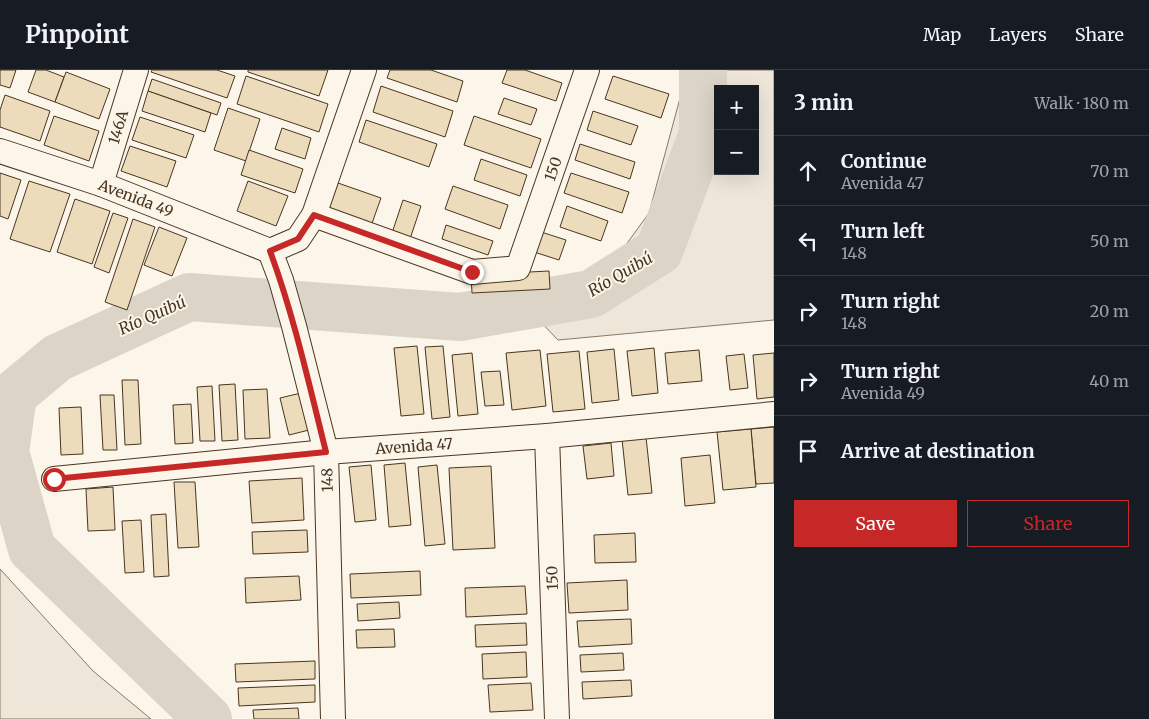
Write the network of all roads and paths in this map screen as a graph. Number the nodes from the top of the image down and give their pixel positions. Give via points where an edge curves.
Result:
1 (136, 70) edge
2 (364, 70) edge
3 (587, 70) edge
4 (0, 151) edge
5 (100, 184) junction
6 (314, 215) junction
7 (270, 251) junction
8 (774, 414) edge
9 (547, 436) junction
10 (326, 452) junction
11 (54, 479) dead end
12 (333, 719) edge
13 (557, 719) edge

1 - 5 street, 146A
2 - 6 street
3 - 6 street, 150 via 518,268 472,272
4 - 5 street, Avenida 49
5 - 7 street, Avenida 49
6 - 7 street via 298,239
7 - 10 street, 148 via 294,326
8 - 9 street, Avenida 47
9 - 10 street, Avenida 47
9 - 13 street, 150
10 - 11 street, Avenida 47
10 - 12 street, 148

